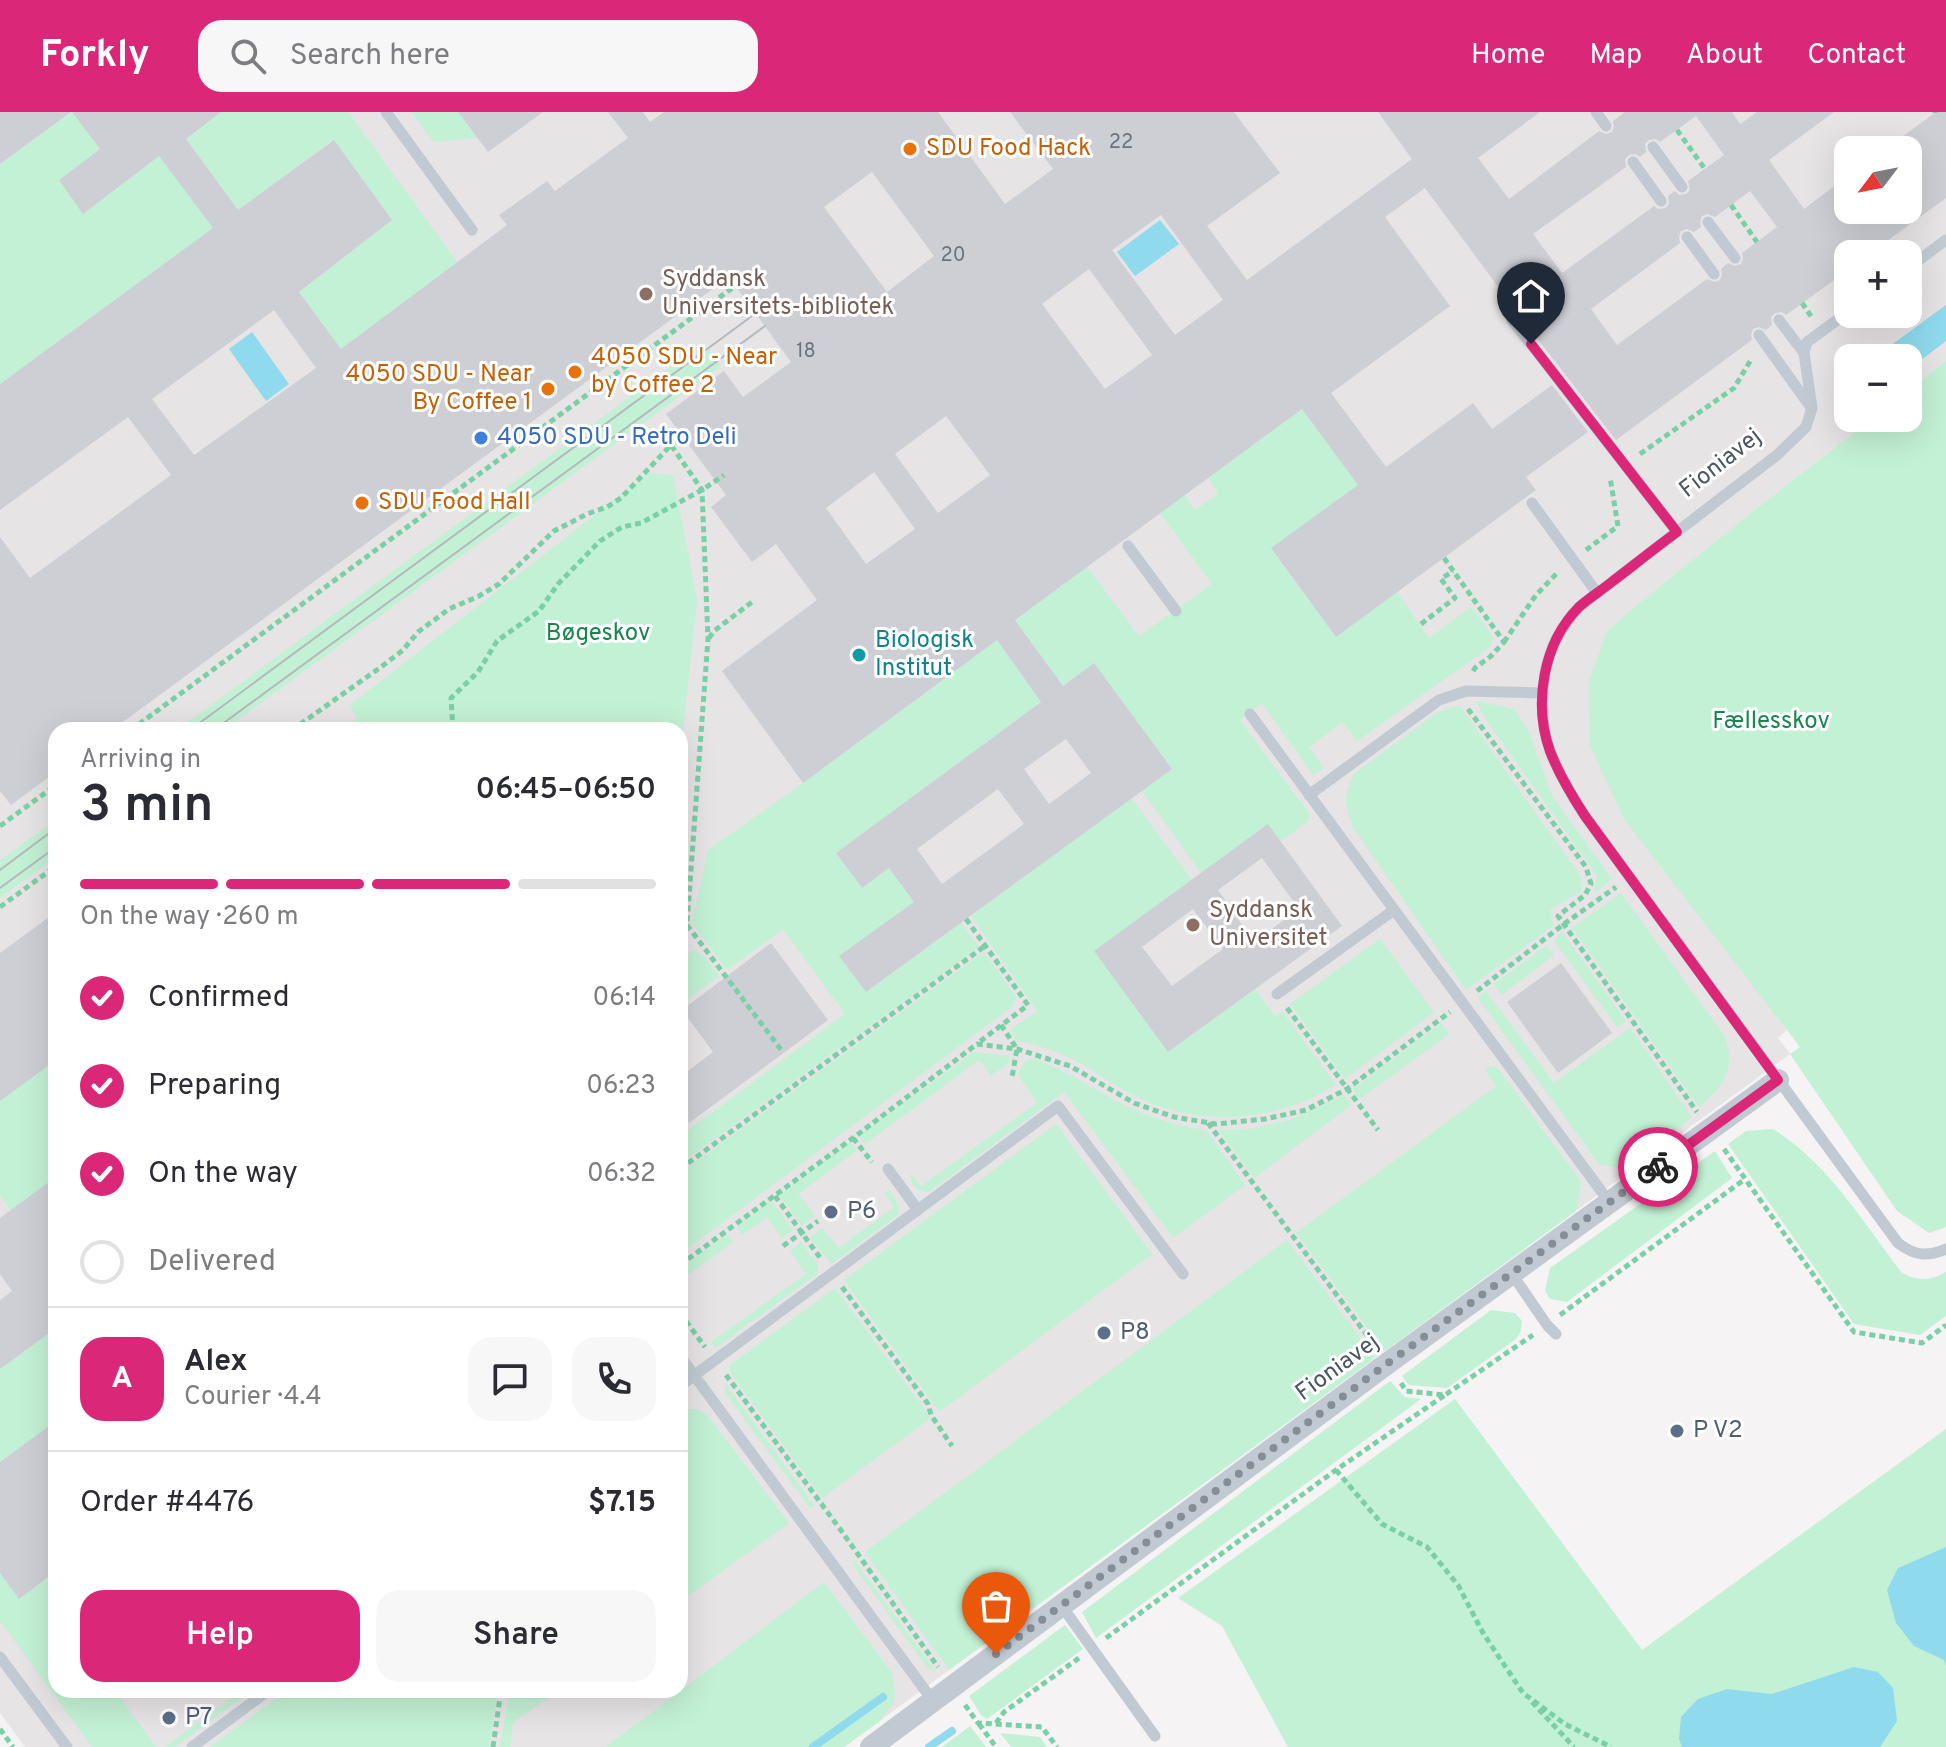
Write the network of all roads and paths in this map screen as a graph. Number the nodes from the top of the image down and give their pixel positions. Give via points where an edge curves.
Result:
1 (386, 112) edge
2 (1596, 112) edge
3 (1606, 126) dead end
4 (1677, 130) dead end
5 (1653, 147) dead end
6 (1633, 162) dead end
7 (1705, 169) dead end
8 (1682, 187) dead end
9 (1661, 201) dead end
10 (1731, 205) dead end
11 (1708, 222) dead end
12 (472, 230) dead end
13 (1687, 237) dead end
14 (1946, 240) edge
15 (1757, 242) dead end
16 (1735, 258) dead end
17 (1922, 258) edge
18 (1714, 274) dead end
19 (735, 286) dead end
20 (1512, 320) dead end
21 (1779, 320) dead end
22 (1834, 322) edge
23 (1759, 335) dead end
24 (1804, 353) junction
25 (1812, 408) junction
26 (724, 475) dead end
27 (702, 490) junction
28 (1532, 503) dead end
29 (1677, 532) junction
30 (1128, 546) dead end
31 (1444, 558) dead end
32 (1453, 571) junction
33 (1597, 593) junction
34 (752, 602) dead end
35 (1176, 611) dead end
36 (1421, 624) dead end
37 (708, 639) junction
38 (1466, 691) junction
39 (1543, 693) junction
40 (1250, 714) dead end
41 (142, 722) edge
42 (303, 722) edge
43 (452, 722) edge
44 (48, 791) edge
45 (1309, 795) junction
46 (0, 826) edge
47 (48, 872) edge
48 (1631, 877) junction
49 (0, 907) edge
50 (688, 910) edge
51 (1394, 910) junction
52 (966, 919) dead end
53 (1564, 924) junction
54 (688, 925) edge
55 (985, 946) junction
56 (1277, 994) dead end
57 (1462, 1003) junction
58 (1285, 1006) dead end
59 (1001, 1025) junction
60 (977, 1044) dead end
61 (782, 1051) dead end
62 (1012, 1077) dead end
63 (1778, 1080) junction
64 (1709, 1129) junction
65 (1378, 1130) dead end
66 (853, 1138) dead end
67 (688, 1163) edge
68 (884, 1171) joint
69 (775, 1196) dead end
70 (1610, 1203) junction
71 (918, 1210) junction
72 (818, 1221) dead end
73 (802, 1233) junction
74 (783, 1246) dead end
75 (1946, 1249) edge
76 (832, 1274) junction
77 (1183, 1274) dead end
78 (1512, 1274) junction
79 (688, 1324) edge
80 (1946, 1325) edge
81 (1556, 1334) dead end
82 (715, 1360) junction
83 (688, 1367) edge
84 (694, 1375) junction
85 (688, 1380) edge
86 (1445, 1395) dead end
87 (952, 1446) dead end
88 (1336, 1470) junction
89 (1061, 1605) junction
90 (1092, 1648) junction
91 (0, 1657) edge
92 (952, 1686) junction
93 (1523, 1693) junction
94 (258, 1698) edge
95 (500, 1698) edge
96 (933, 1701) junction
97 (978, 1723) junction
98 (996, 1724) junction
99 (0, 1729) edge
100 (1155, 1736) dead end
101 (13, 1747) edge
102 (67, 1747) edge
103 (192, 1747) edge
104 (493, 1747) edge
105 (871, 1747) edge
106 (996, 1747) edge
107 (1057, 1747) edge
108 (1574, 1747) edge
109 (1611, 1747) edge

1 - 12 lane
2 - 3 lane
4 - 7 path
5 - 8 lane
6 - 9 lane
10 - 15 path
11 - 16 lane
13 - 18 lane
14 - 17 lane
19 - 41 path
20 - 29 lane
21 - 24 lane
22 - 24 lane via 1807,342
23 - 25 lane
24 - 25 lane
25 - 29 lane, Fioniavej via 1806,427 1777,455
26 - 27 path
27 - 37 path
27 - 42 path via 671,445 621,498 554,531 499,584 449,609 403,650
27 - 43 path via 600,541 539,611 497,641 478,672 451,698
28 - 33 lane
29 - 33 lane, Fioniavej
30 - 35 lane
31 - 32 path
32 - 36 path via 1441,579 1455,598
32 - 38 path via 1504,642 1475,668
33 - 39 lane, Fioniavej via 1579,607 1553,646
34 - 37 path
37 - 50 path
38 - 39 lane
38 - 45 lane via 1439,700
38 - 53 path via 1468,710 1586,867 1591,884 1558,916
39 - 48 lane, Fioniavej via 1549,749 1565,784
40 - 45 lane
44 - 46 path
45 - 51 lane
47 - 49 path
48 - 53 path
48 - 63 lane, Fioniavej
51 - 56 lane
51 - 57 lane
52 - 55 path
53 - 57 path
53 - 64 path
54 - 61 path
55 - 59 path via 1028,1005
55 - 67 path
57 - 70 lane
58 - 65 path
59 - 60 path
59 - 62 path via 1017,1049
63 - 64 street, Fioniavej
63 - 75 lane, Fioniavej via 1898,1243 1918,1255
64 - 70 street, Fioniavej
64 - 80 path via 1854,1332 1922,1343
66 - 68 path
68 - 71 lane
69 - 73 path
70 - 78 street, Fioniavej
71 - 76 lane
71 - 77 lane via 1058,1106
72 - 73 path
73 - 74 path
73 - 76 path
76 - 82 lane
76 - 87 path via 928,1404
78 - 81 lane
78 - 89 street, Fioniavej
79 - 82 path
82 - 84 lane
82 - 92 path
83 - 84 lane
84 - 85 lane
84 - 96 lane
86 - 88 path
88 - 90 path
88 - 93 path via 1382,1524 1427,1547 1458,1585
89 - 90 lane
89 - 92 street, Fioniavej
90 - 98 path via 1004,1712
90 - 100 lane
91 - 102 lane
92 - 96 street, Fioniavej
92 - 97 path
93 - 108 path
93 - 109 path via 1565,1724
94 - 103 lane
95 - 104 path
96 - 105 street, Fioniavej
97 - 98 path
97 - 106 path
98 - 107 path via 1042,1727
99 - 101 path

